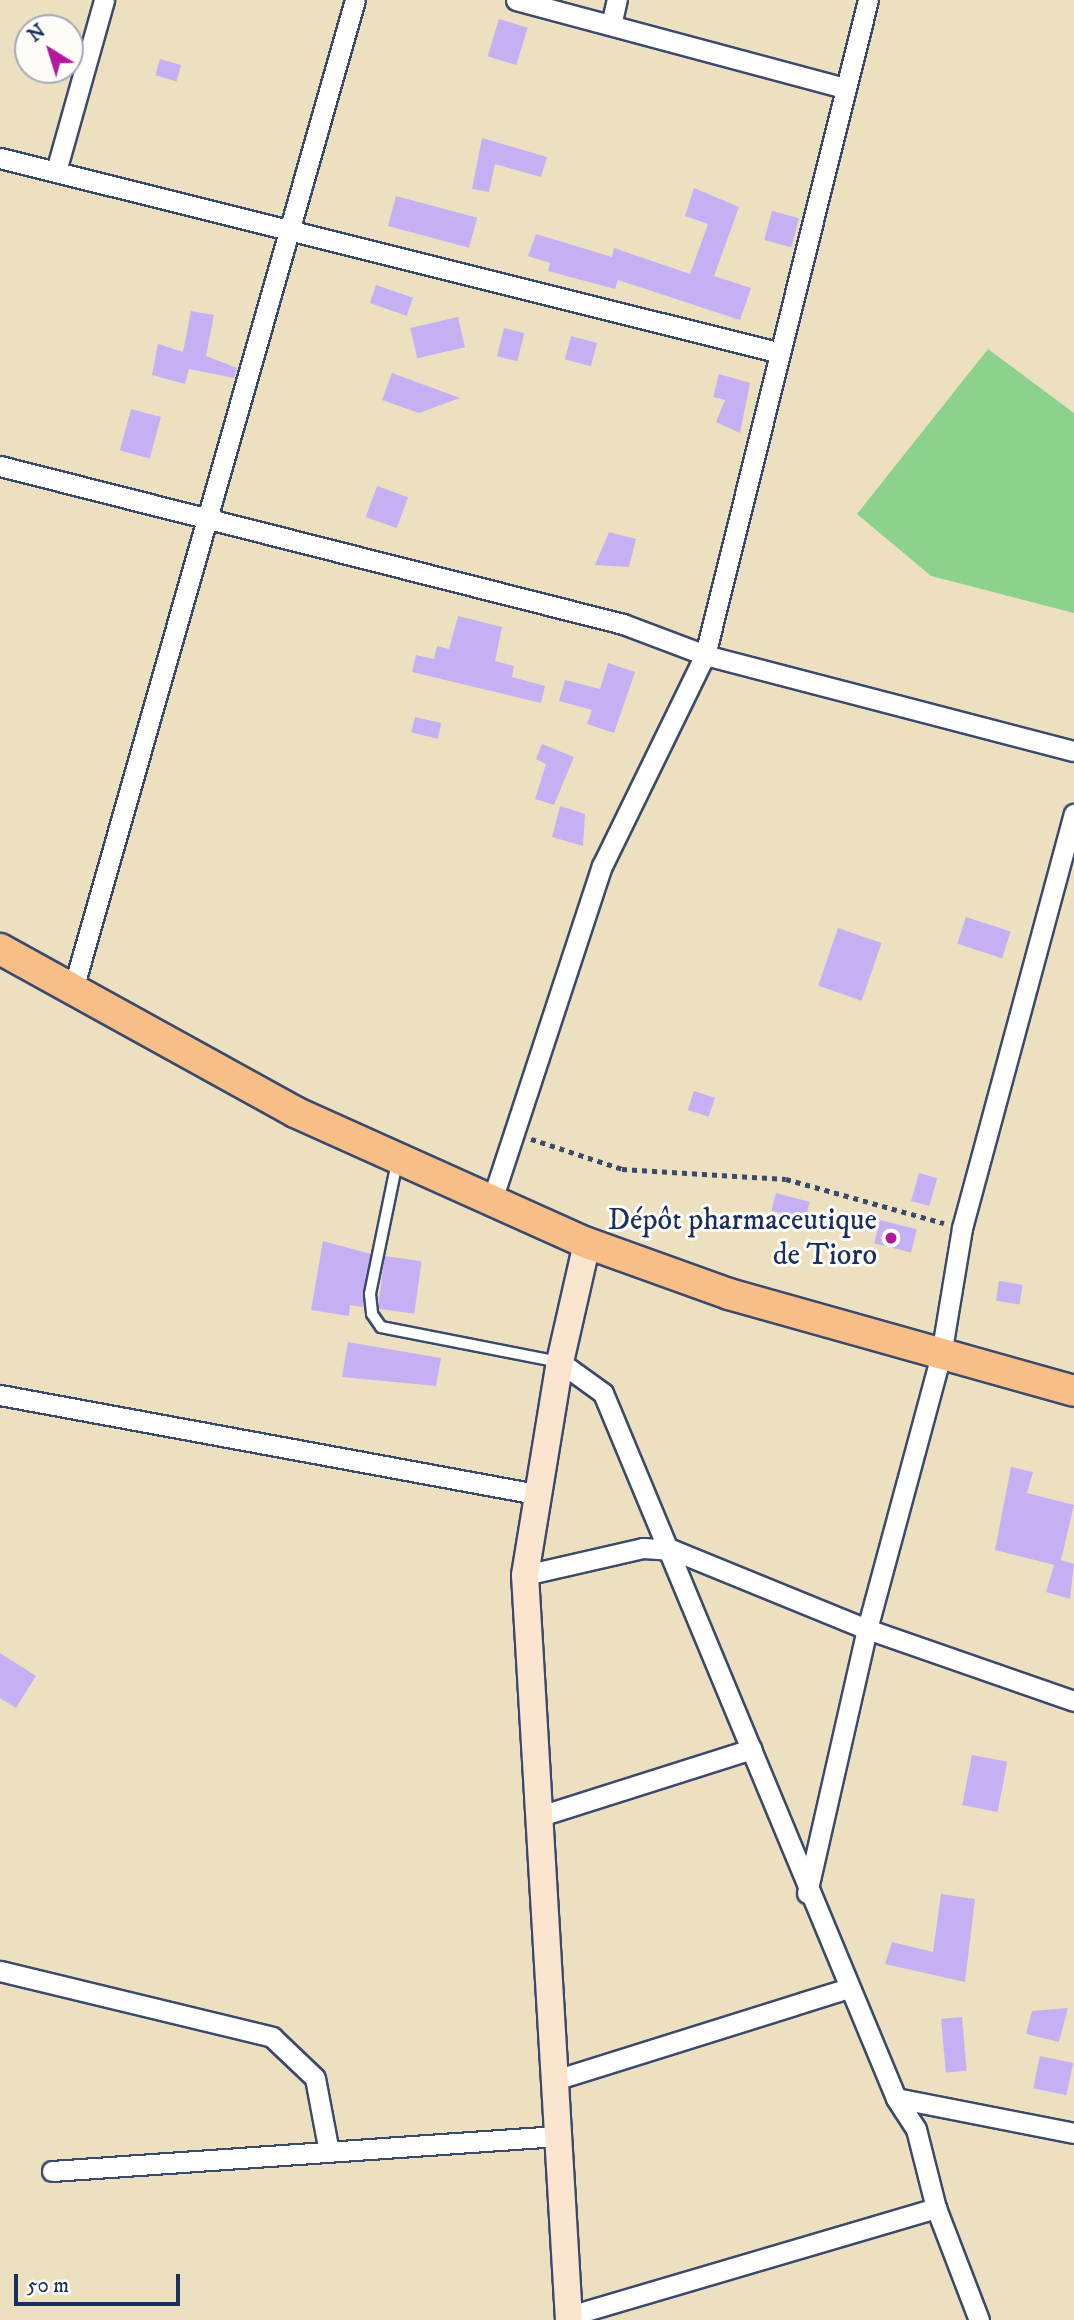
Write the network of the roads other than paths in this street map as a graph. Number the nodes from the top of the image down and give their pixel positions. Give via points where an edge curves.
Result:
1 (104, 0) edge
2 (355, 0) edge
3 (516, 0) edge
4 (617, 0) edge
5 (868, 0) edge
6 (611, 25) junction
7 (845, 88) junction
8 (0, 158) edge
9 (56, 171) junction
10 (290, 229) junction
11 (777, 352) junction
12 (0, 466) edge
13 (208, 517) junction
14 (705, 655) junction
15 (1074, 751) edge
16 (1074, 814) edge
17 (0, 949) edge
18 (74, 989) junction
19 (397, 1158) junction
20 (492, 1200) junction
21 (587, 1243) junction
22 (941, 1355) junction
23 (560, 1362) junction
24 (1074, 1391) edge
25 (0, 1395) edge
26 (536, 1494) junction
27 (673, 1550) junction
28 (525, 1575) junction
29 (867, 1629) junction
30 (1074, 1701) edge
31 (751, 1749) junction
32 (537, 1817) junction
33 (807, 1893) junction
34 (0, 1971) edge
35 (848, 1987) junction
36 (555, 2080) junction
37 (896, 2098) junction
38 (1074, 2133) edge
39 (558, 2136) junction
40 (329, 2152) junction
41 (52, 2171) dead end
42 (936, 2208) junction
43 (569, 2318) edge
44 (979, 2320) edge

1 - 9 street
2 - 10 street
3 - 6 street
4 - 6 street
5 - 7 street
6 - 7 street
7 - 11 street
8 - 9 street
9 - 10 street
10 - 11 street
10 - 13 street
11 - 14 street
12 - 13 street
13 - 14 street via 623,624
13 - 18 street
14 - 15 street
14 - 20 street via 602,866
16 - 22 street via 962,1228
17 - 18 main road
18 - 19 main road via 295,1112
19 - 20 main road
19 - 23 lane via 370,1294 372,1314 381,1327
20 - 21 main road
21 - 22 main road via 729,1294
21 - 23 main road
22 - 24 main road
22 - 29 street
23 - 26 main road
23 - 27 street via 603,1393
25 - 26 street
26 - 28 main road
27 - 28 street via 643,1548
27 - 29 street
27 - 31 street
28 - 32 main road
29 - 30 street
29 - 33 street
31 - 32 street
31 - 33 street
32 - 36 main road
33 - 35 street
34 - 40 street via 272,2037 315,2078
35 - 36 street
35 - 37 street
36 - 39 main road
37 - 38 street
37 - 42 street via 916,2129
39 - 40 street
39 - 43 main road
40 - 41 street
42 - 43 street
42 - 44 street

